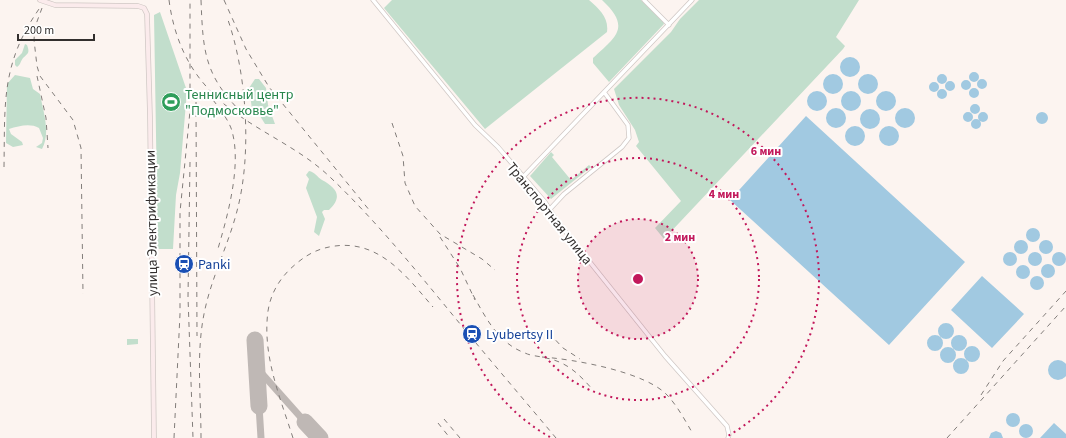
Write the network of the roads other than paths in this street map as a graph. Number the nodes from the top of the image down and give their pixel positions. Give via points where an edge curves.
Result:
1 (40, 0) edge
2 (373, 0) edge
3 (644, 0) edge
4 (692, 0) edge
5 (669, 25) junction
6 (604, 92) junction
7 (523, 177) junction
8 (550, 209) junction
9 (154, 438) edge
10 (728, 438) edge

1 - 9 main road, улица Электрификации via 55,5 138,6 144,8 146,14 150,117
2 - 7 street, Транспортная улица via 475,125
3 - 5 street
4 - 5 street
5 - 6 street
6 - 7 street
6 - 8 street via 628,125 629,138
7 - 8 street, Транспортная улица
8 - 10 street, Транспортная улица via 556,221 665,356 727,426

